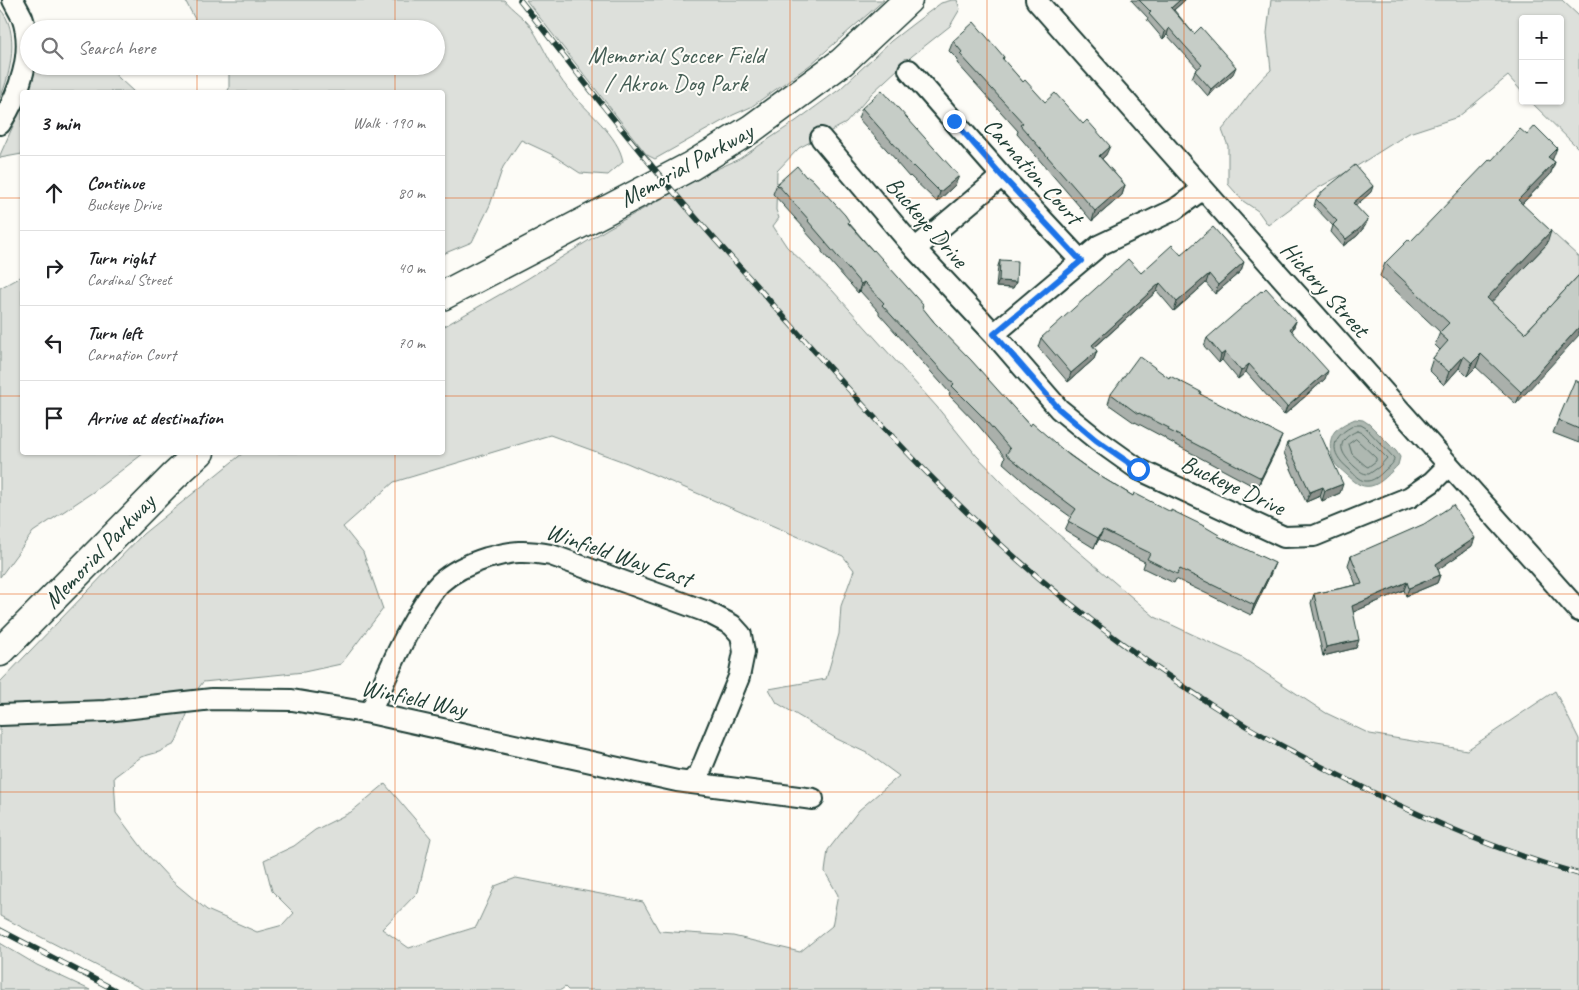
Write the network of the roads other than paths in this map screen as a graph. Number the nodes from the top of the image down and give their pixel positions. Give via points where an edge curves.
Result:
1 (13, 0) edge
2 (908, 0) edge
3 (1036, 0) edge
4 (22, 20) edge
5 (909, 70) dead end
6 (22, 75) edge
7 (0, 124) edge
8 (821, 138) dead end
9 (1002, 176) junction
10 (1203, 189) junction
11 (915, 249) junction
12 (1081, 261) junction
13 (445, 294) edge
14 (994, 334) junction
15 (197, 455) edge
16 (1449, 465) junction
17 (1579, 611) edge
18 (0, 652) edge
19 (370, 714) junction
20 (0, 715) edge
21 (691, 782) junction
22 (813, 799) dead end

1 - 4 street
2 - 13 main road, Memorial Parkway via 842,62 751,129 691,166
3 - 10 street, Hickory Street
5 - 9 street, Carnation Court
6 - 7 street via 20,86
8 - 11 street, Buckeye Drive
9 - 11 street
9 - 12 street, Carnation Court
10 - 12 street via 1174,210 1100,245
10 - 16 street, Hickory Street
11 - 14 street, Buckeye Drive
12 - 14 street
14 - 16 street, Buckeye Drive via 1059,409 1130,465 1284,537 1314,536 1410,497
15 - 18 main road, Memorial Parkway
16 - 17 street, Hickory Street
19 - 20 street, Winfield Way via 292,700 231,698 106,711
19 - 21 street, Winfield Way
19 - 21 street, Winfield Way East via 404,636 442,582 465,566 508,552 526,550 551,555 707,612 732,625 741,635 744,652 739,677 700,772
21 - 22 street, Winfield Way

